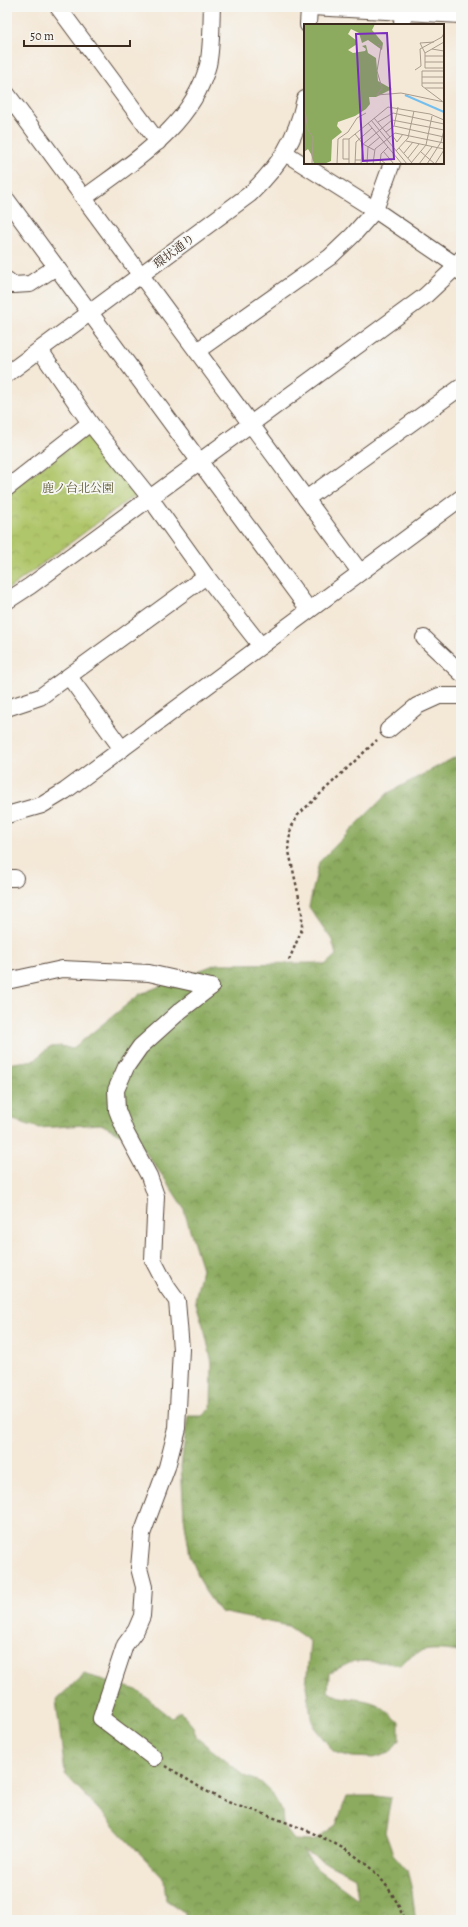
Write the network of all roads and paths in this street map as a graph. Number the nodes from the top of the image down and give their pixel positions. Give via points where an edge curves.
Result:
1 (58, 7) edge
2 (212, 7) edge
3 (310, 7) edge
4 (461, 14) edge
5 (403, 15) edge
6 (308, 24) edge
7 (7, 94) edge
8 (304, 104) edge
9 (158, 142) junction
10 (285, 153) junction
11 (392, 164) edge
12 (84, 198) junction
13 (7, 200) edge
14 (375, 210) junction
15 (460, 266) edge
16 (56, 267) junction
17 (141, 275) junction
18 (7, 280) edge
19 (89, 312) junction
20 (40, 350) junction
21 (197, 351) junction
22 (7, 373) edge
23 (461, 387) edge
24 (90, 422) junction
25 (251, 424) junction
26 (200, 462) junction
27 (7, 488) edge
28 (150, 498) junction
29 (461, 498) edge
30 (306, 499) junction
31 (360, 572) junction
32 (206, 576) junction
33 (7, 601) edge
34 (309, 610) junction
35 (424, 638) dead end
36 (261, 646) junction
37 (461, 673) edge
38 (70, 678) junction
39 (461, 696) edge
40 (7, 708) edge
41 (388, 730) joint
42 (122, 748) junction
43 (7, 816) edge
44 (289, 960) dead end
45 (7, 981) edge
46 (154, 1758) joint
47 (404, 1920) edge

1 - 9 street
2 - 9 street via 208,64 194,100
3 - 5 street
3 - 6 street
4 - 5 street
7 - 12 street
8 - 10 street, 環状通り via 301,118
9 - 12 street
10 - 14 street
10 - 17 street, 環状通り via 276,167 250,194
11 - 14 street
12 - 17 street
13 - 16 street
14 - 15 street
14 - 21 street via 330,258
15 - 25 street via 426,296
16 - 18 street via 30,284 13,285
16 - 19 street
17 - 19 street, 環状通り
17 - 21 street
19 - 20 street, 環状通り
19 - 26 street
20 - 22 street, 環状通り
20 - 24 street
21 - 25 street
23 - 30 street
24 - 27 street
24 - 28 street
25 - 26 street
25 - 30 street
26 - 28 street
26 - 34 street
28 - 32 street
28 - 33 street
29 - 31 street
30 - 31 street
31 - 34 street
32 - 36 street
32 - 38 street
34 - 36 street
35 - 37 street
36 - 42 street
38 - 40 street via 40,698
38 - 42 street
39 - 41 street via 439,696 417,706
41 - 44 path via 298,815 291,828 288,847 302,911 302,929
42 - 43 street via 42,805
45 - 46 street via 62,969 149,973 211,987 140,1047 126,1067 116,1090 117,1110 156,1196 153,1260 177,1301 181,1349 177,1428 167,1467 142,1534 139,1568 144,1587 142,1616 125,1645 101,1718
46 - 47 path via 205,1790 244,1808 325,1838 361,1859 387,1886 398,1902

